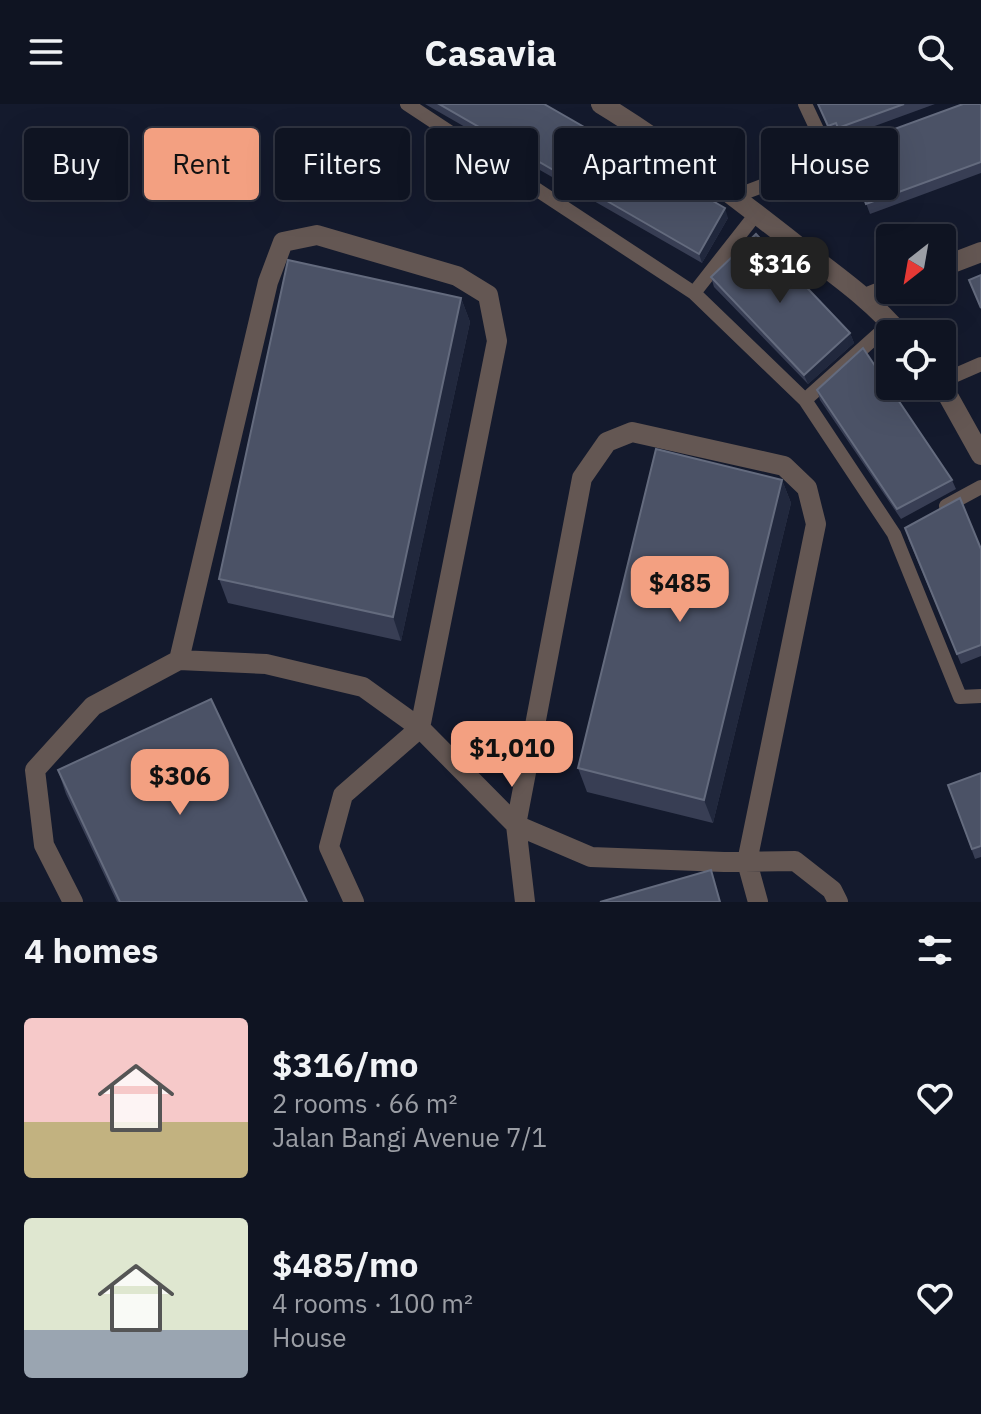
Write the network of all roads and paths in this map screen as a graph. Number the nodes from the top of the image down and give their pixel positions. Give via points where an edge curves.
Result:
1 (407, 104) edge
2 (805, 104) edge
3 (614, 106) edge
4 (643, 128) edge
5 (745, 192) edge
6 (737, 200) edge
7 (756, 214) junction
8 (981, 252) edge
9 (956, 262) edge
10 (694, 293) junction
11 (876, 294) edge
12 (865, 298) junction
13 (888, 320) edge
14 (876, 344) edge
15 (981, 364) edge
16 (956, 376) edge
17 (805, 400) junction
18 (951, 400) edge
19 (981, 455) edge
20 (981, 487) edge
21 (931, 514) edge
22 (179, 660) junction
23 (981, 696) edge
24 (420, 728) junction
25 (516, 825) junction
26 (747, 862) junction
27 (73, 902) edge
28 (354, 902) edge
29 (525, 902) edge
30 (758, 902) edge
31 (838, 902) edge

1 - 10 lane
2 - 5 lane via 834,150 815,166
3 - 4 street
6 - 7 street
7 - 10 lane
7 - 12 street
8 - 9 street
10 - 17 lane
11 - 12 street
12 - 13 street
14 - 17 lane
15 - 16 lane
17 - 23 lane via 900,530 960,697
18 - 19 street
20 - 21 lane
22 - 24 street via 266,664 363,687
22 - 24 street via 268,282 283,242 317,235 457,276 488,295 497,341
22 - 27 street via 93,706 35,770 44,845
24 - 25 street
24 - 28 street via 343,795 329,847
25 - 26 street via 591,857
25 - 26 street via 582,478 607,442 632,432 784,466 807,488 816,524
25 - 29 street
26 - 30 street
26 - 31 street via 795,861 832,890

